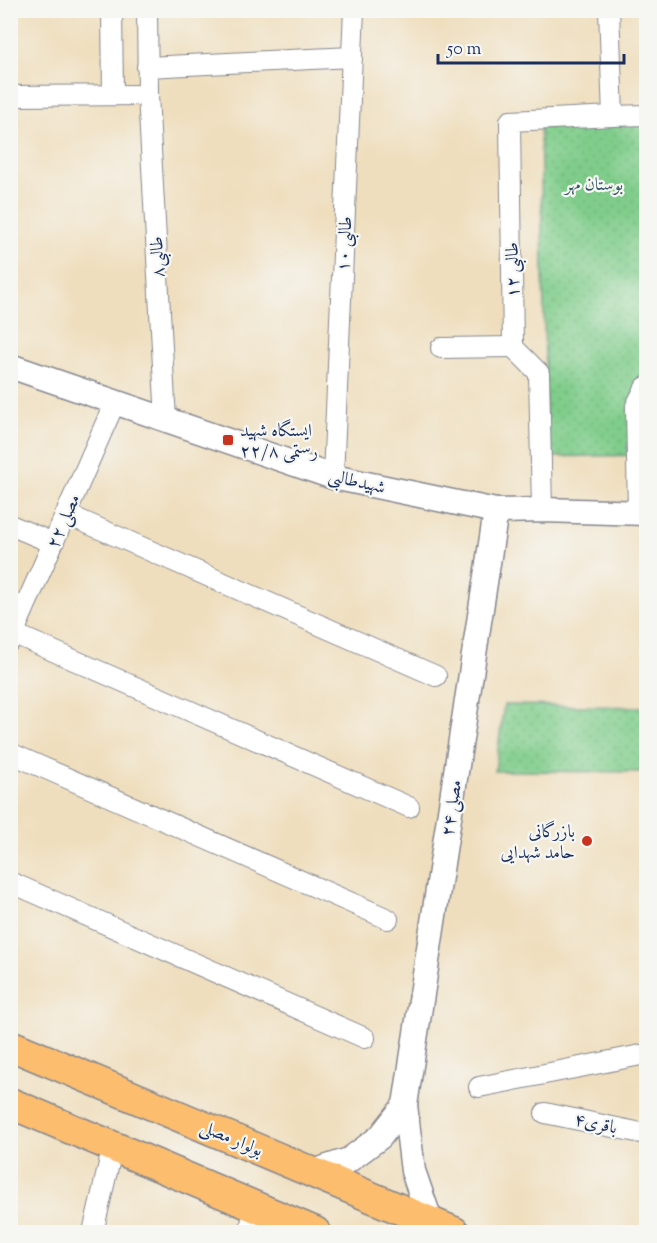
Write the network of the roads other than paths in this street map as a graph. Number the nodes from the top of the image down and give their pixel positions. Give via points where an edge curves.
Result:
1 (112, 10) edge
2 (147, 10) edge
3 (354, 10) edge
4 (609, 10) edge
5 (352, 57) junction
6 (147, 67) junction
7 (113, 95) junction
8 (148, 95) junction
9 (10, 96) edge
10 (646, 115) edge
11 (613, 116) junction
12 (513, 347) junction
13 (441, 348) dead end
14 (10, 366) edge
15 (646, 387) edge
16 (115, 402) junction
17 (166, 420) junction
18 (333, 477) junction
19 (542, 510) junction
20 (496, 511) junction
21 (642, 513) edge
22 (66, 514) junction
23 (10, 525) edge
24 (53, 543) junction
25 (12, 636) edge
26 (436, 676) dead end
27 (10, 753) edge
28 (409, 807) dead end
29 (10, 882) edge
30 (388, 919) dead end
31 (365, 1038) dead end
32 (10, 1045) edge
33 (646, 1054) edge
34 (479, 1087) dead end
35 (10, 1103) edge
36 (405, 1105) junction
37 (545, 1113) dead end
38 (646, 1134) edge
39 (113, 1146) junction
40 (313, 1172) junction
41 (252, 1220) edge
42 (443, 1228) edge
43 (93, 1233) edge
44 (315, 1233) edge

1 - 7 street
2 - 6 street, طالبی۸
3 - 5 street, طالبی ۱۰
4 - 11 street
5 - 6 street
5 - 18 street, طالبی ۱۰
6 - 8 street, طالبی۸
7 - 8 street
7 - 9 street
8 - 17 street, طالبی۸
10 - 11 street
11 - 12 street, طالبی ۱۲ via 510,121
12 - 13 street
12 - 19 street via 539,373
14 - 16 street, شهیدطالبی
15 - 21 street via 636,406
16 - 17 street, شهیدطالبی
16 - 22 street, مصلی ۲۲
17 - 18 street, شهیدطالبی
18 - 20 street, شهیدطالبی
19 - 20 street, شهیدطالبی
19 - 21 street, شهیدطالبی
20 - 36 street, مصلی ۲۴
22 - 24 street, مصلی ۲۲
22 - 26 street
23 - 24 street
24 - 25 street, مصلی ۲۲
25 - 28 street
27 - 30 street
29 - 31 street
32 - 40 main road, بولوار مصلی
33 - 34 street
35 - 39 main road
36 - 40 street via 380,1137 349,1160
36 - 42 street via 413,1171
37 - 38 street, باقری۴
39 - 41 main road
39 - 43 street
40 - 42 main road, بولوار مصلی
41 - 44 main road

